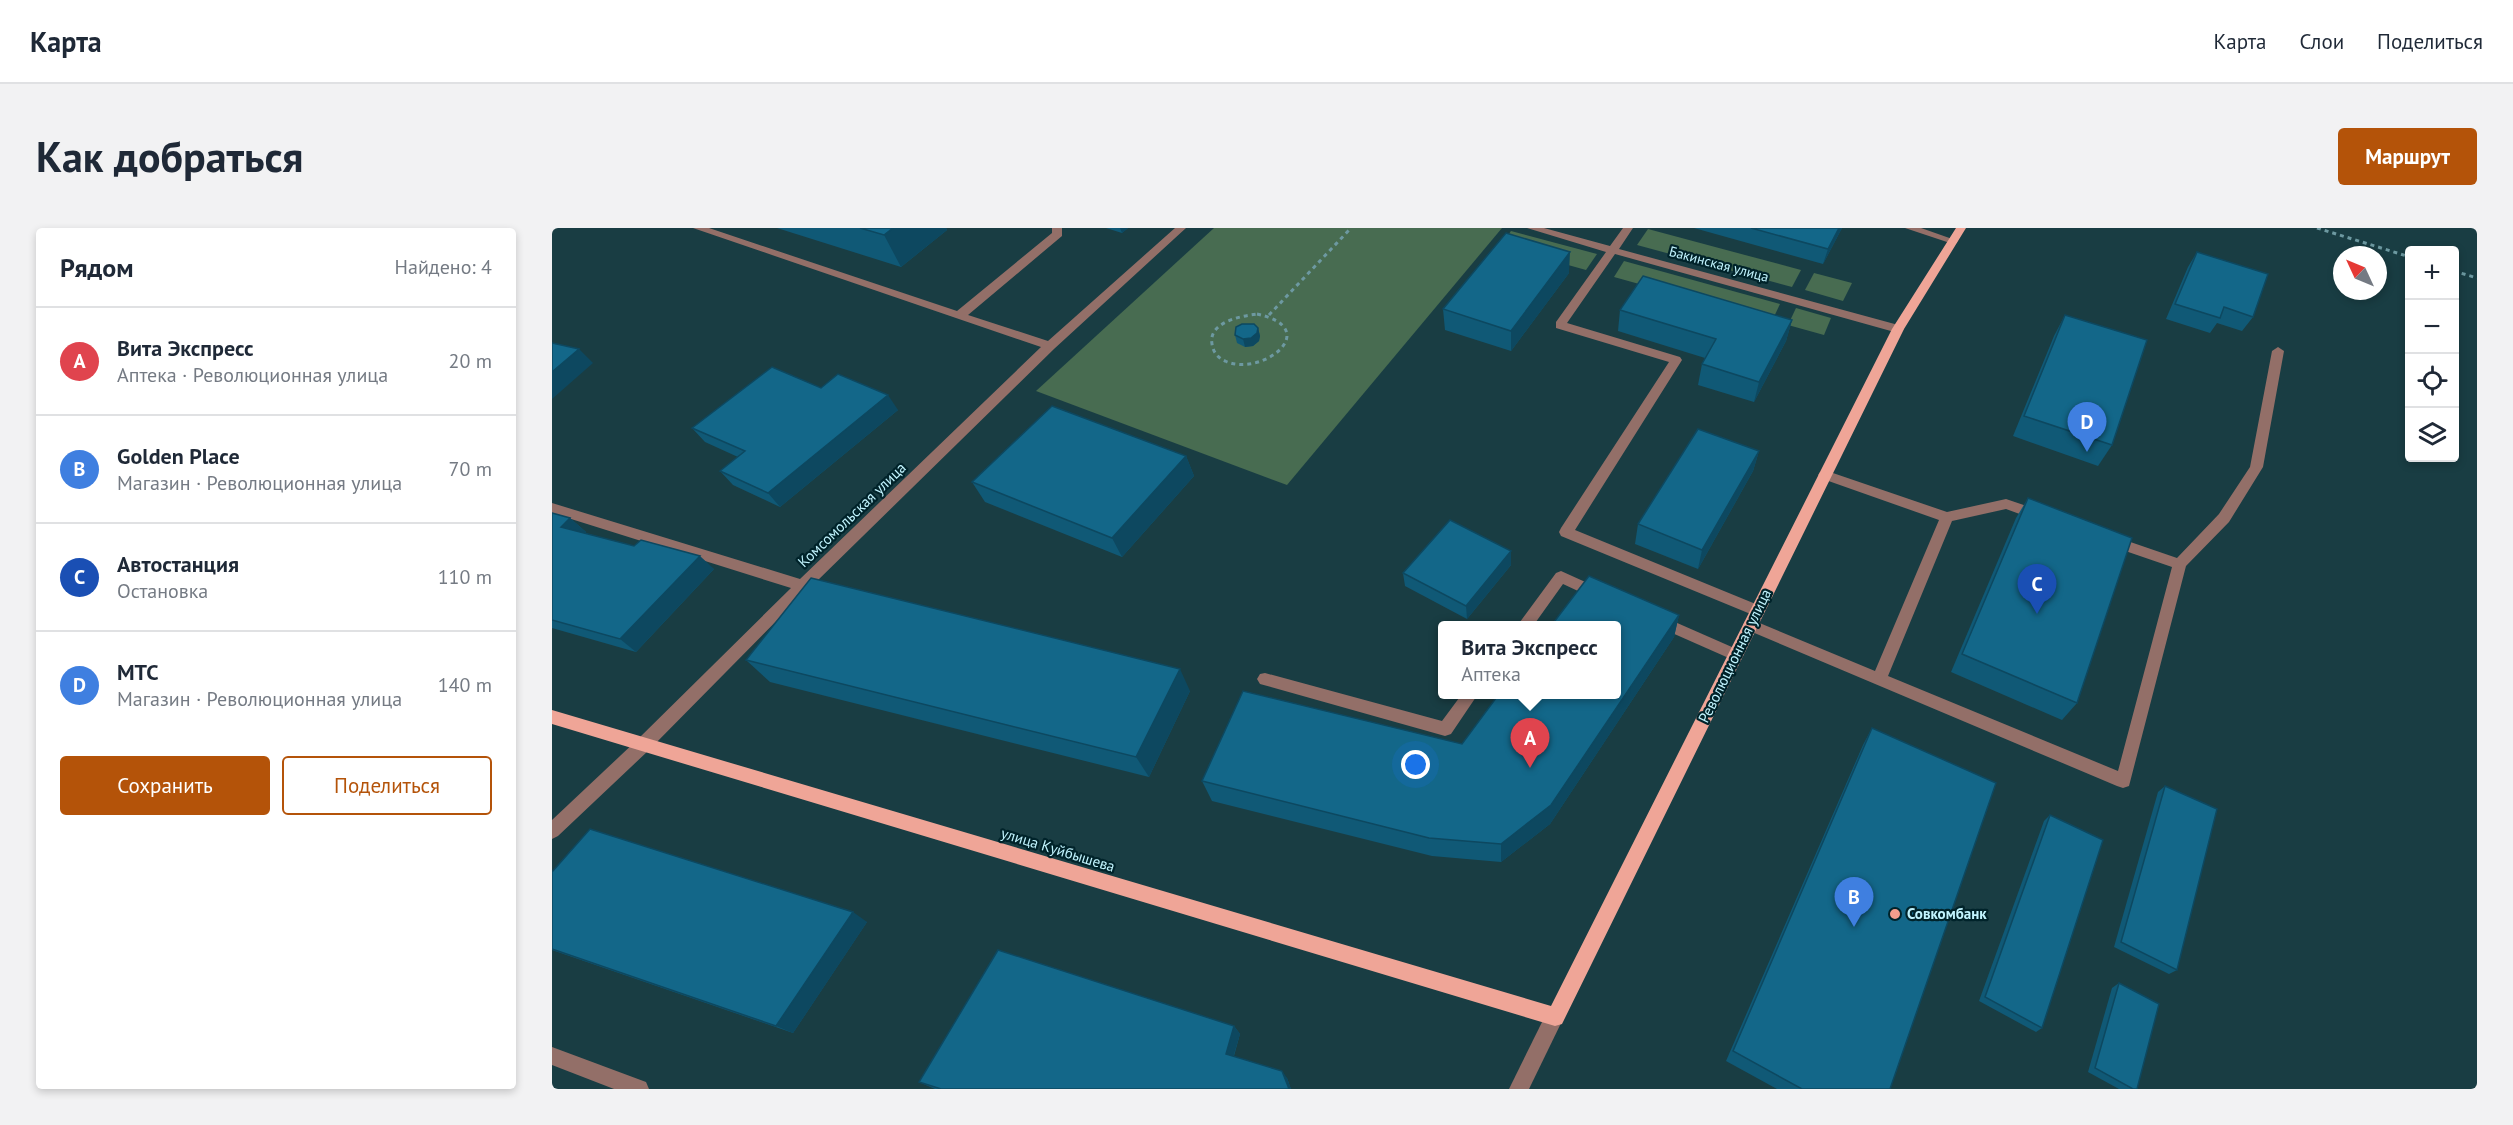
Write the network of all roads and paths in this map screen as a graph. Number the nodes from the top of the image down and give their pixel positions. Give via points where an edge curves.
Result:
1 (698, 228) edge
2 (1057, 228) edge
3 (1180, 228) edge
4 (1351, 228) edge
5 (1532, 228) edge
6 (1628, 228) edge
7 (1910, 228) edge
8 (2317, 228) edge
9 (1957, 235) edge
10 (1612, 250) junction
11 (2405, 256) edge
12 (2459, 273) edge
13 (2477, 278) edge
14 (1269, 315) junction
15 (959, 316) junction
16 (1898, 329) junction
17 (1050, 346) junction
18 (2278, 351) dead end
19 (1825, 475) junction
20 (552, 508) edge
21 (1947, 517) junction
22 (2050, 519) edge
23 (2093, 534) edge
24 (2180, 564) junction
25 (802, 586) junction
26 (821, 591) edge
27 (1615, 601) edge
28 (1758, 611) junction
29 (1648, 616) edge
30 (1528, 621) edge
31 (1750, 625) junction
32 (1736, 655) junction
33 (1265, 679) dead end
34 (1879, 679) junction
35 (1467, 699) edge
36 (552, 717) edge
37 (643, 745) junction
38 (552, 831) edge
39 (1555, 1017) junction
40 (552, 1056) edge
41 (639, 1089) edge
42 (1519, 1089) edge

1 - 15 street
2 - 15 street via 1058,234
3 - 17 street, Комсомольская улица
4 - 14 path
5 - 10 street, Бакинская улица
6 - 10 street
7 - 9 street
8 - 11 path
9 - 16 main road, Революционная улица
10 - 16 street, Бакинская улица
10 - 28 street via 1560,325 1676,360 1566,532
12 - 13 path
14 - 14 path via 1243,315 1220,326 1213,334 1212,351 1219,358 1240,365 1275,356 1283,350 1288,334
15 - 17 street
16 - 19 main road, Революционная улица
17 - 25 street, Комсомольская улица
18 - 24 street via 2256,467 2224,518
19 - 21 street
19 - 28 main road, Революционная улица
20 - 25 street
21 - 22 street via 2006,504
21 - 34 street
23 - 24 street
24 - 34 street via 2124,781
25 - 26 street
25 - 37 street, Комсомольская улица
27 - 30 street via 1561,577
28 - 31 main road, Революционная улица
29 - 32 street
31 - 32 main road, Революционная улица
31 - 34 street
32 - 39 main road, Революционная улица
33 - 35 street via 1445,729
36 - 37 main road, улица Куйбышева
37 - 38 street, Комсомольская улица
37 - 39 main road, улица Куйбышева
39 - 42 street, Революционная улица
40 - 41 street

